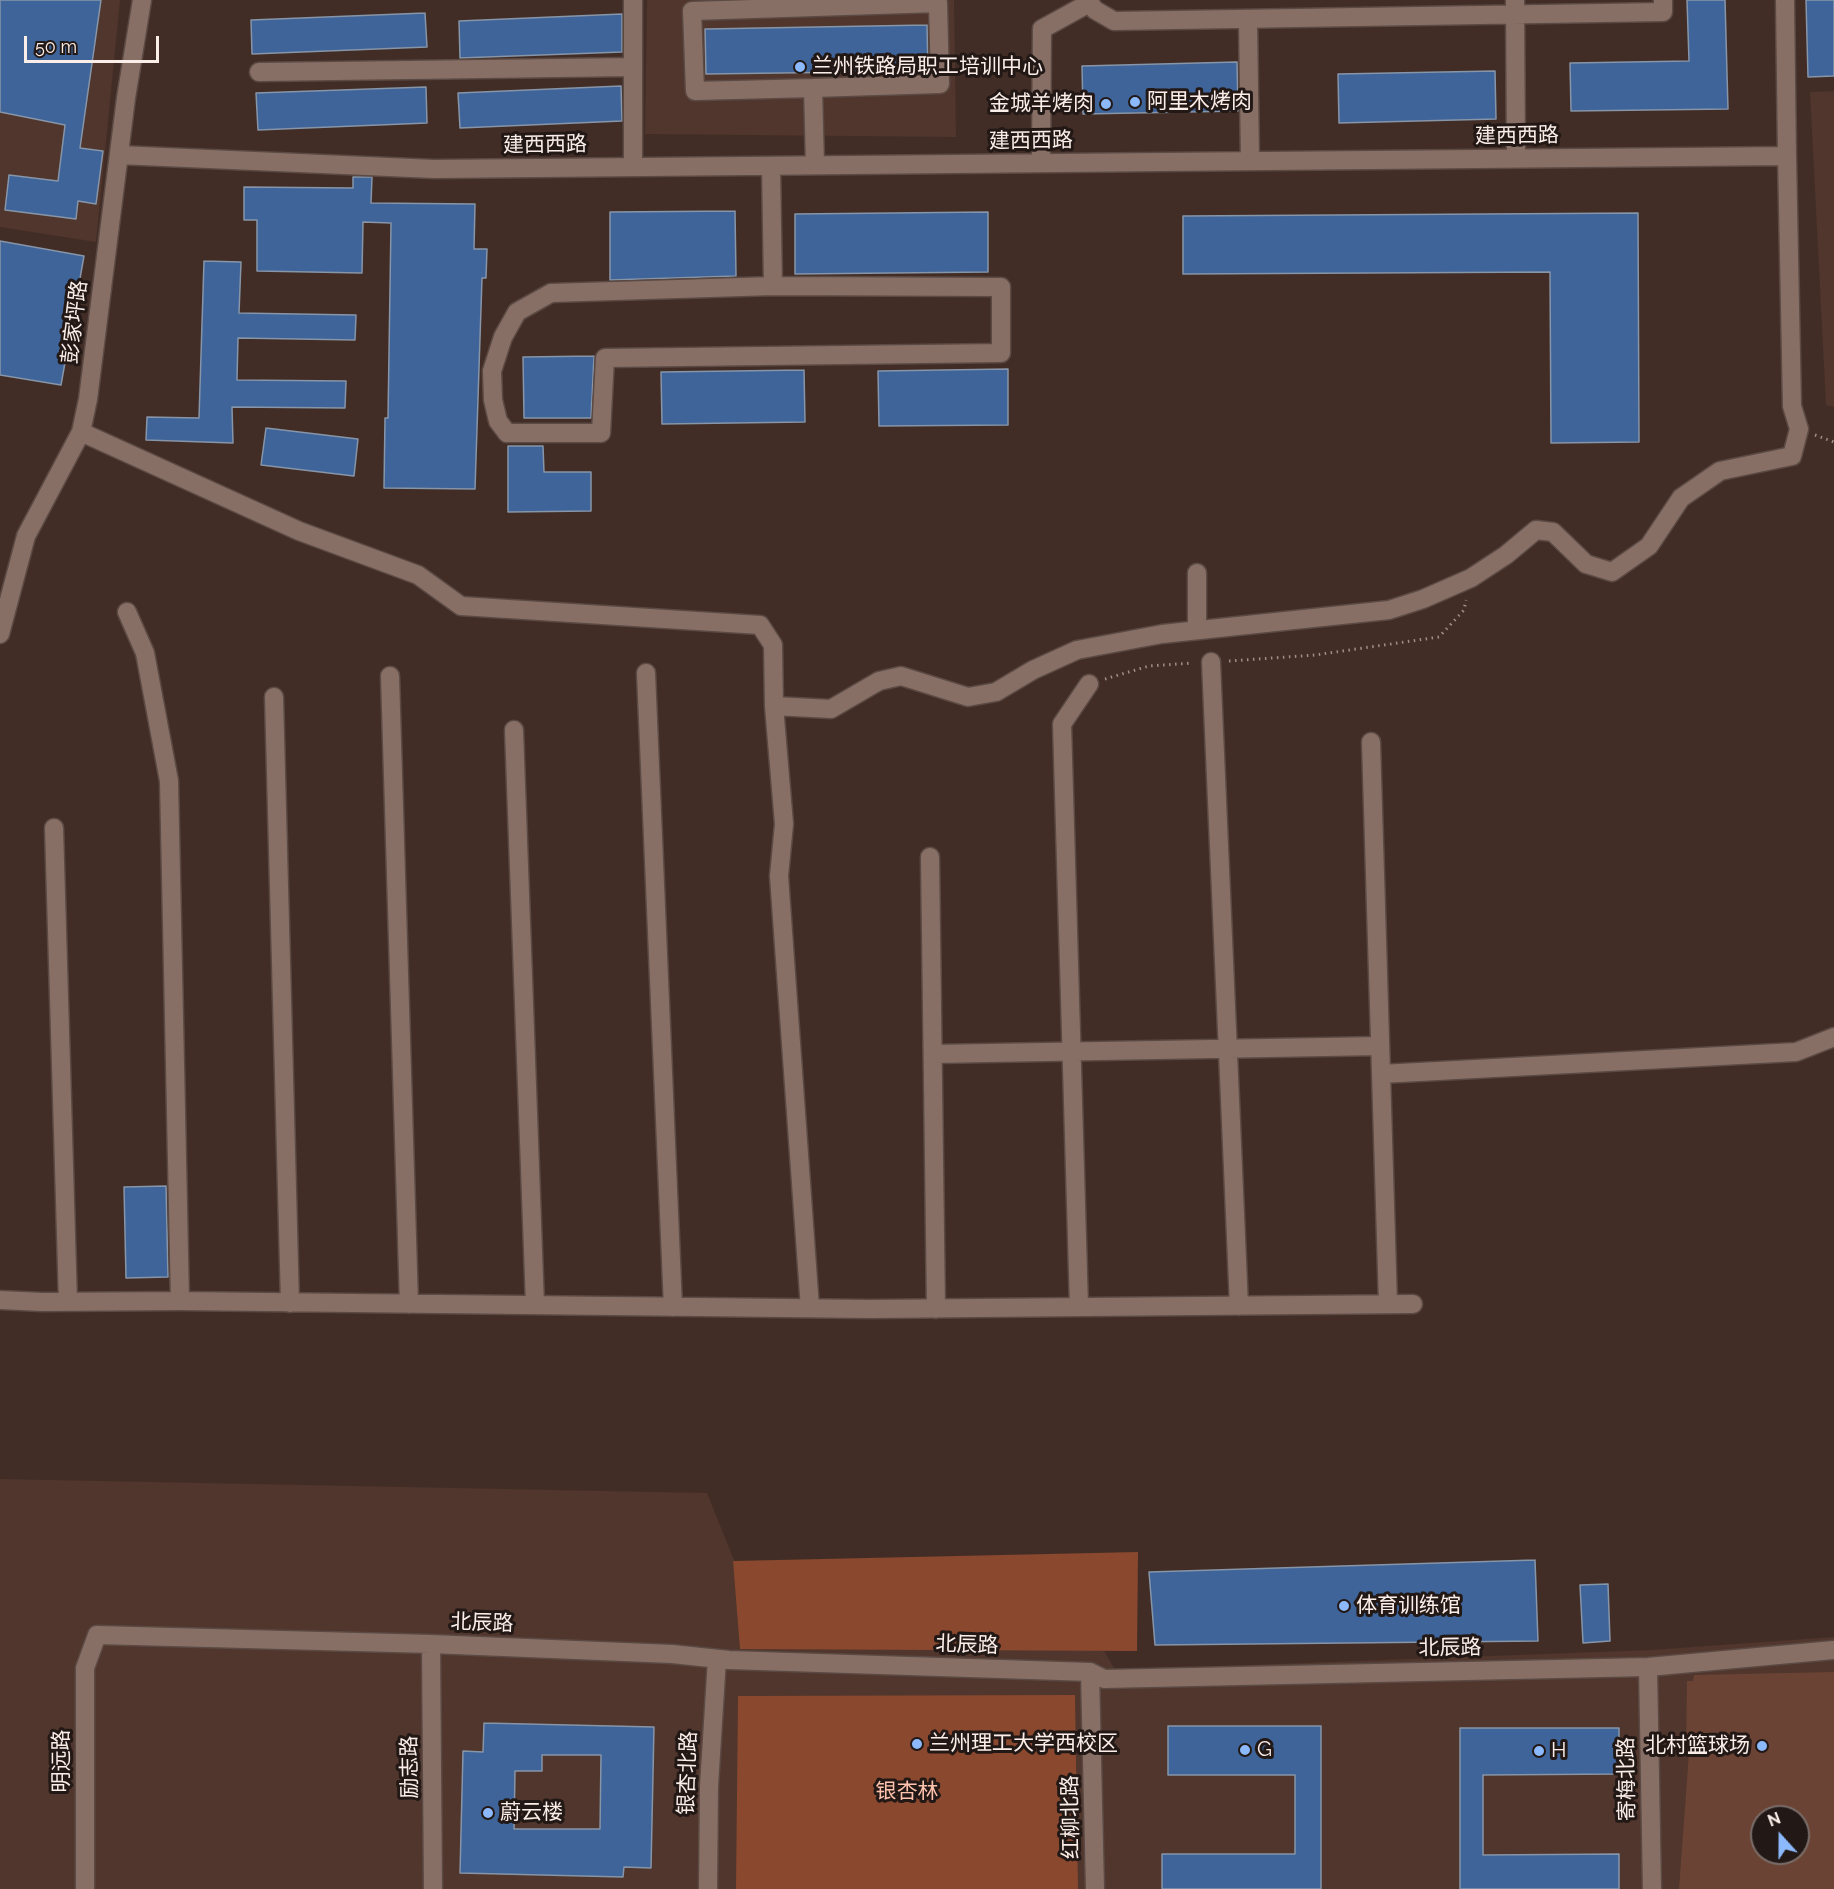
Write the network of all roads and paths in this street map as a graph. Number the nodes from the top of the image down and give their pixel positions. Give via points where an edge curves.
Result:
1 (142, 0) edge
2 (633, 0) edge
3 (1663, 0) edge
4 (1785, 0) edge
5 (1088, 2) edge
6 (807, 4) edge
7 (1515, 7) edge
8 (1248, 19) junction
9 (633, 67) junction
10 (259, 72) dead end
11 (813, 88) junction
12 (119, 155) junction
13 (1787, 156) junction
14 (1516, 158) junction
15 (1250, 161) junction
16 (1041, 163) junction
17 (815, 165) junction
18 (771, 166) junction
19 (633, 167) junction
20 (773, 286) junction
21 (81, 432) junction
22 (1197, 573) dead end
23 (1471, 578) junction
24 (127, 612) dead end
25 (1197, 630) junction
26 (0, 634) edge
27 (1210, 662) junction
28 (646, 673) dead end
29 (390, 676) dead end
30 (1089, 684) joint
31 (274, 697) dead end
32 (774, 706) junction
33 (514, 730) dead end
34 (1371, 742) dead end
35 (54, 828) dead end
36 (930, 857) dead end
37 (1834, 1037) edge
38 (1380, 1046) junction
39 (1228, 1049) junction
40 (1071, 1052) junction
41 (933, 1054) junction
42 (1381, 1074) junction
43 (0, 1300) edge
44 (180, 1301) junction
45 (68, 1302) junction
46 (290, 1303) junction
47 (409, 1304) junction
48 (1388, 1304) junction
49 (1413, 1304) dead end
50 (535, 1305) junction
51 (1239, 1306) junction
52 (673, 1307) junction
53 (1079, 1307) junction
54 (810, 1308) junction
55 (936, 1309) junction
56 (97, 1635) joint
57 (431, 1644) junction
58 (1834, 1650) edge
59 (717, 1659) junction
60 (1648, 1667) junction
61 (1090, 1672) junction
62 (85, 1889) edge
63 (433, 1889) edge
64 (708, 1889) edge
65 (1095, 1889) edge
66 (1652, 1889) edge

1 - 12 street, 彭家坪路
2 - 9 street
3 - 7 street via 1663,12
4 - 13 street
5 - 8 street via 1114,21
5 - 16 street via 1042,29
6 - 11 street via 692,11 694,91
6 - 11 street via 938,3 940,84
7 - 8 street
7 - 14 street
8 - 15 street
9 - 10 street
9 - 19 street
11 - 17 street
12 - 19 street, 建西西路 via 434,169
12 - 21 street, 彭家坪路
13 - 14 street, 建西西路
13 - 23 street via 1792,406 1799,429 1792,456 1720,471 1681,498 1649,546 1612,572 1586,564 1553,532 1536,530
14 - 15 street, 建西西路
15 - 16 street, 建西西路
16 - 17 street, 建西西路
17 - 18 street, 建西西路
18 - 19 street, 建西西路
18 - 20 street
20 - 20 street via 551,292 518,312 503,337 492,371 492,400 498,421 507,433 601,433 605,358 1001,353 1000,287
21 - 26 street, 彭家坪路 via 26,536
21 - 32 street via 299,531 418,575 461,606 760,625 772,645
22 - 25 street
23 - 25 street via 1389,610
23 - 27 path via 1464,610 1439,637 1315,655
24 - 44 street via 145,653 169,781
25 - 32 street via 1077,650 996,692 968,697 901,676 879,681 831,709
27 - 30 path via 1149,666
27 - 39 street
28 - 52 street
29 - 47 street
30 - 40 street via 1062,724
31 - 46 street
32 - 54 street via 784,824 779,876
33 - 50 street
34 - 38 street
35 - 45 street
36 - 41 street
37 - 42 street via 1796,1052
38 - 39 street
38 - 42 street
39 - 40 street
39 - 51 street
40 - 41 street
40 - 53 street
41 - 55 street
42 - 48 street
43 - 45 street
44 - 45 street
44 - 46 street
46 - 47 street
47 - 50 street
48 - 49 street
48 - 51 street
50 - 52 street
51 - 53 street
52 - 54 street
53 - 55 street
54 - 55 street
56 - 57 street, 北辰路
56 - 62 street, 明远路 via 85,1668
57 - 59 street, 北辰路
57 - 63 street, 励志路
58 - 60 street, 北辰路
59 - 61 street, 北辰路
59 - 64 street, 银杏北路 via 709,1786
60 - 61 street, 北辰路 via 1104,1679
60 - 66 street, 寄梅北路
61 - 65 street, 红柳北路

